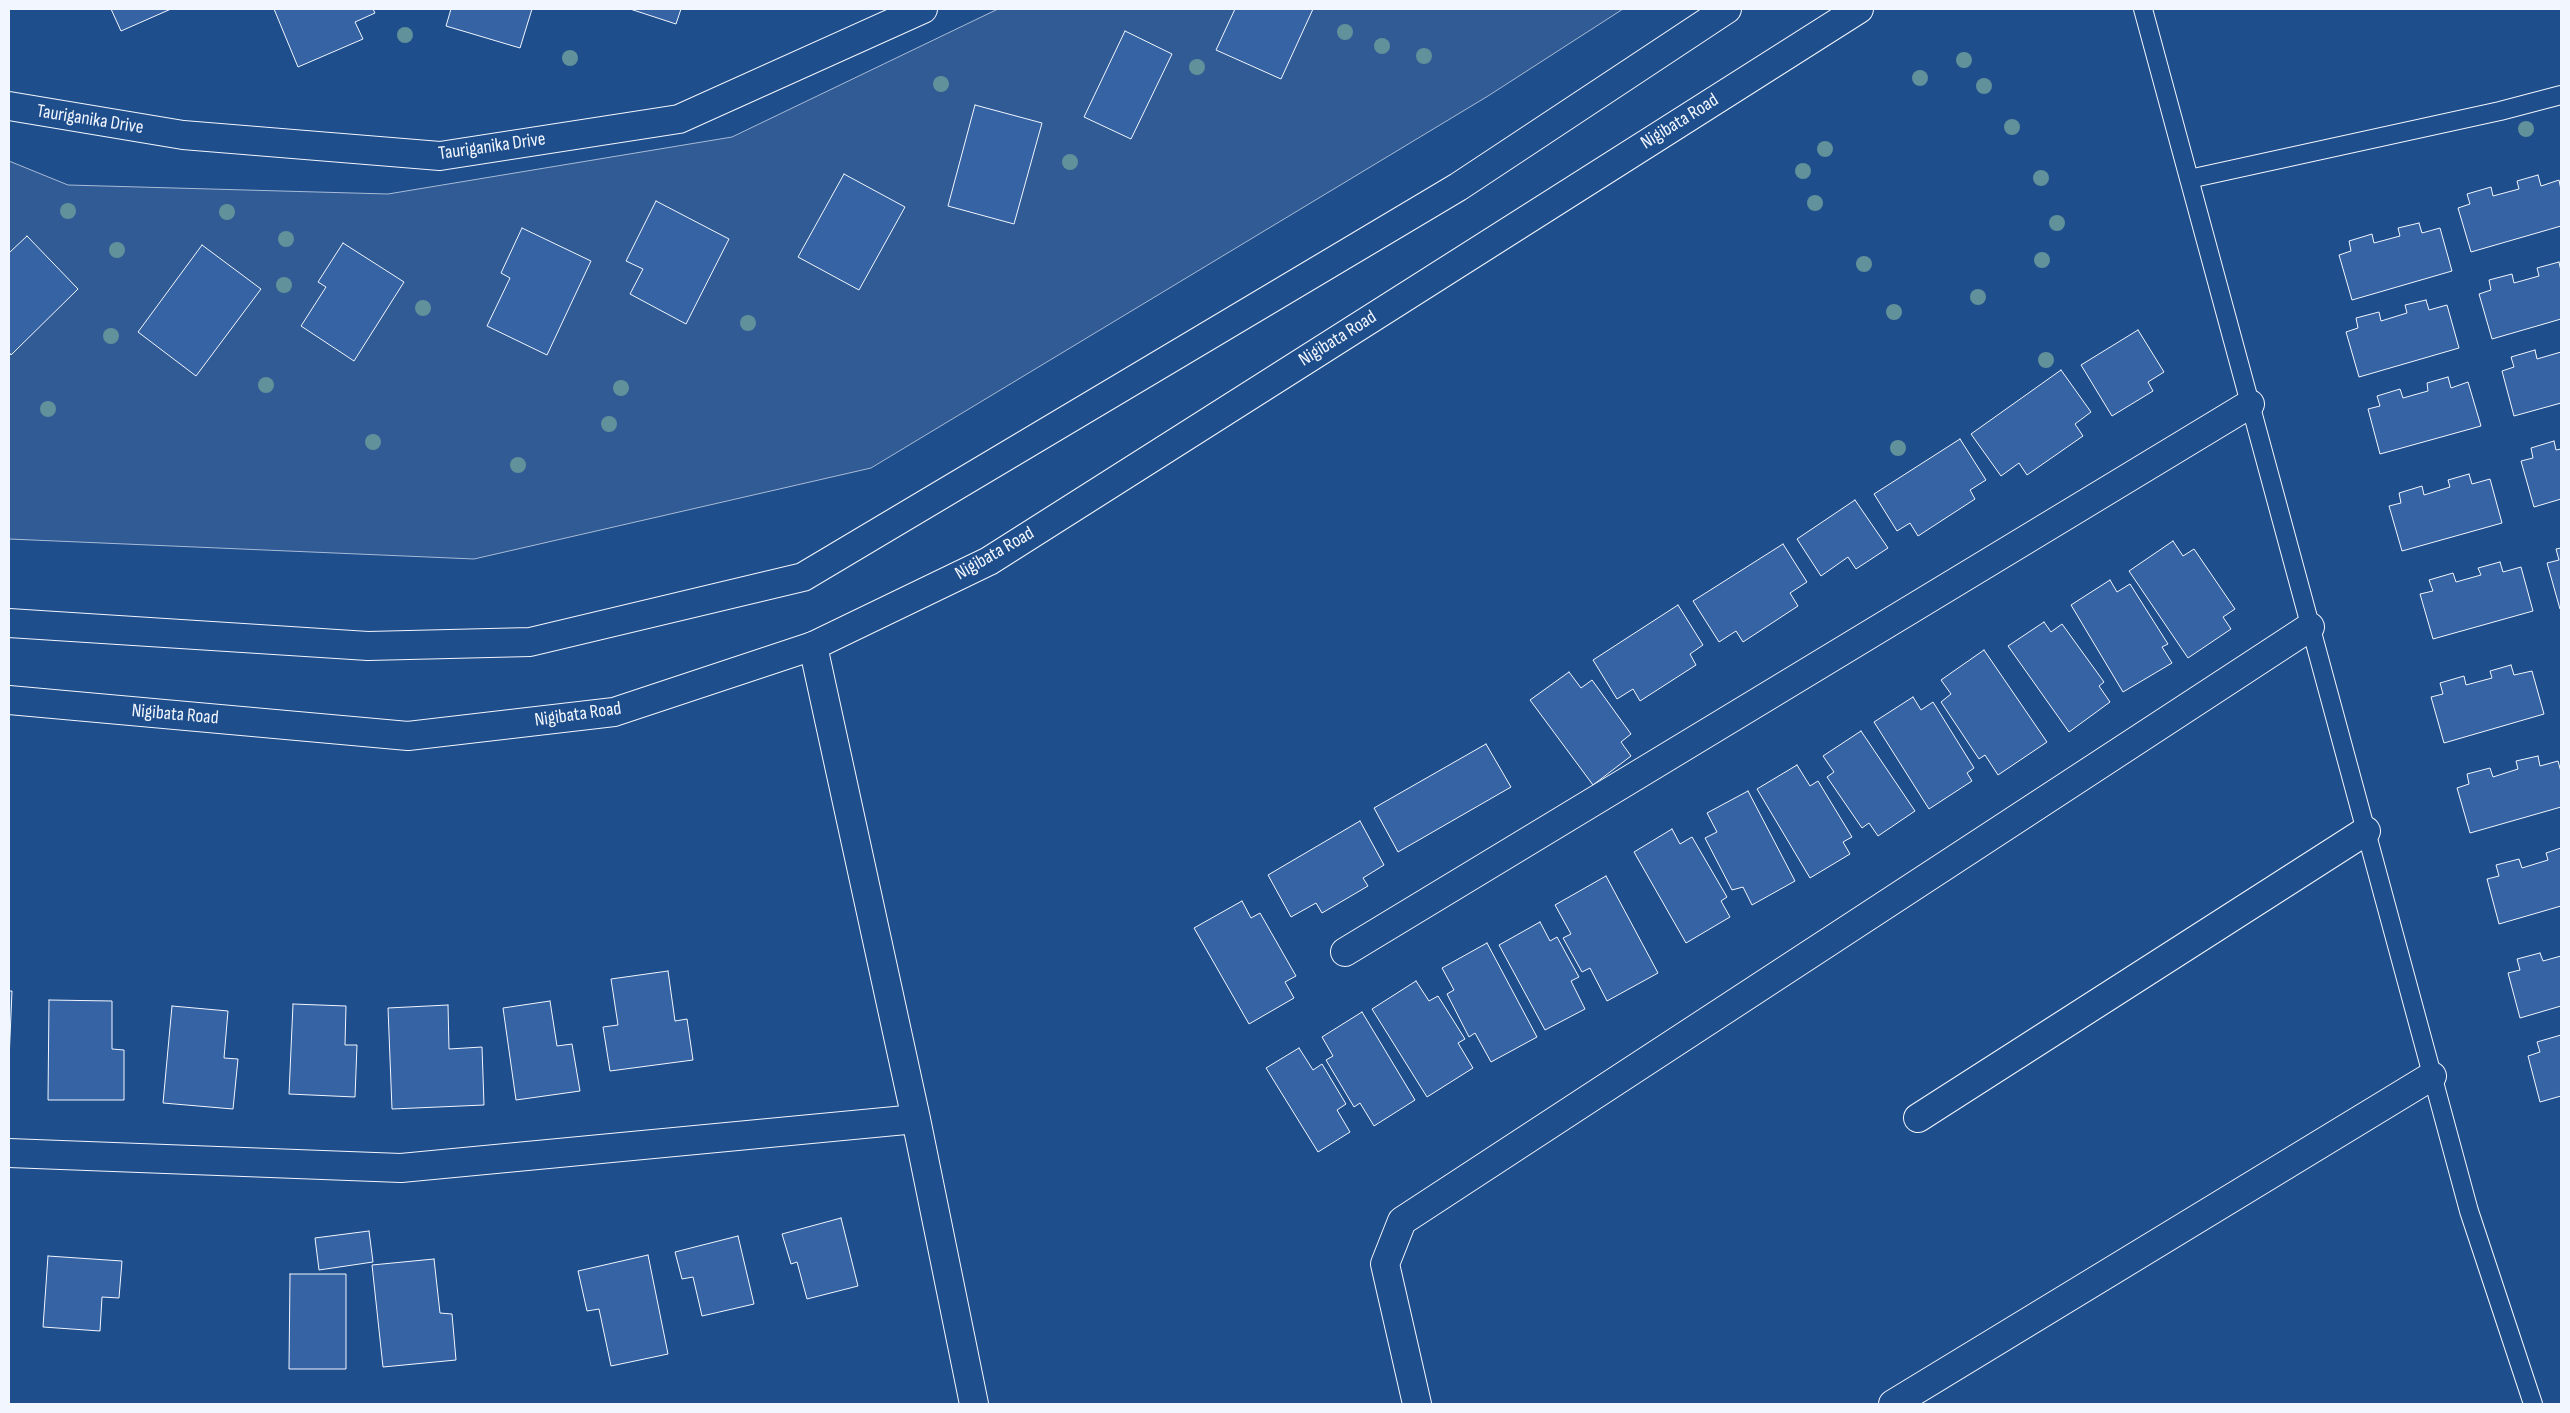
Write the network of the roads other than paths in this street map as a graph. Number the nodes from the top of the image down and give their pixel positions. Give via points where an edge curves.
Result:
1 (923, 9) edge
2 (1727, 9) edge
3 (1860, 9) edge
4 (2143, 9) edge
5 (2561, 95) edge
6 (9, 106) edge
7 (2189, 179) junction
8 (2250, 404) junction
9 (9, 623) edge
10 (2310, 627) junction
11 (814, 646) junction
12 (9, 700) edge
13 (2366, 830) junction
14 (1346, 952) dead end
15 (2432, 1076) junction
16 (1918, 1118) dead end
17 (916, 1119) junction
18 (9, 1153) edge
19 (974, 1404) edge
20 (1417, 1404) edge
21 (1893, 1404) edge
22 (2533, 1404) edge

1 - 6 street, Tauriganika Drive via 679,119 440,156 183,136
2 - 9 street via 1458,187 803,578 530,642 368,646
3 - 11 street, Nigibata Road via 989,561
4 - 7 lane
5 - 7 lane
7 - 8 lane
8 - 10 lane
8 - 14 street
10 - 13 lane
10 - 20 street via 1402,1221 1385,1264
11 - 12 street, Nigibata Road via 614,712 408,736
11 - 17 street
13 - 15 lane
13 - 16 street
15 - 21 street
15 - 22 lane via 2469,1211
17 - 18 street via 401,1168
17 - 19 street

